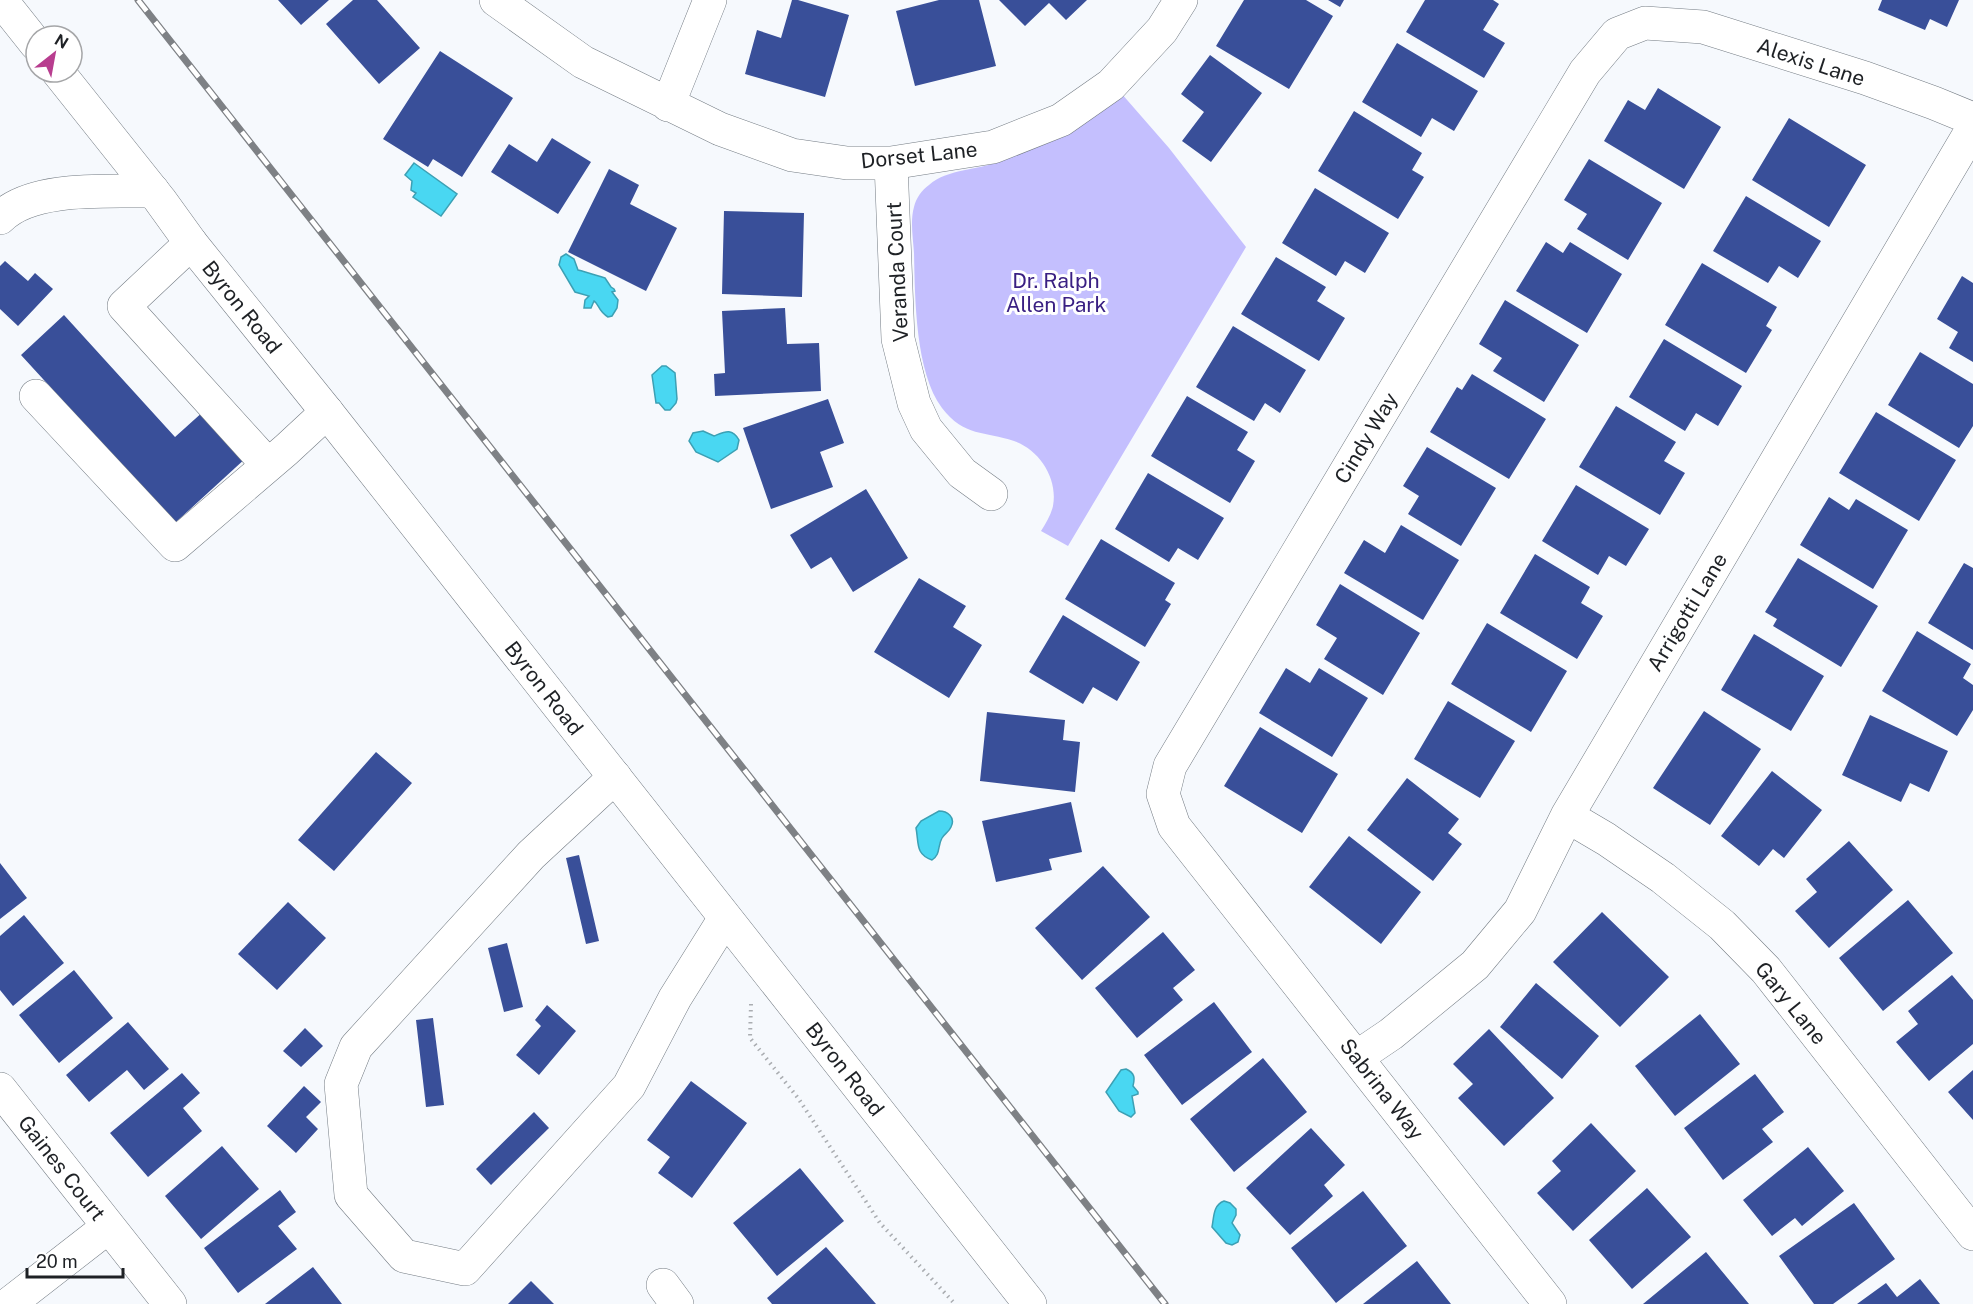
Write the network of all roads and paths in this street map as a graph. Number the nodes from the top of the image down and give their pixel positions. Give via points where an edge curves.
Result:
1 (1, 0) edge
2 (496, 0) edge
3 (710, 0) edge
4 (1181, 0) edge
5 (1645, 23) joint
6 (24, 29) edge
7 (68, 84) edge
8 (668, 105) junction
9 (1973, 119) edge
10 (1973, 128) edge
11 (891, 163) junction
12 (153, 191) junction
13 (0, 218) edge
14 (191, 243) junction
15 (36, 396) dead end
16 (327, 412) junction
17 (268, 465) junction
18 (991, 494) dead end
19 (615, 777) junction
20 (1567, 816) junction
21 (1212, 874) joint
22 (725, 918) junction
23 (753, 952) junction
24 (1357, 1057) junction
25 (0, 1089) edge
26 (108, 1227) junction
27 (1973, 1234) edge
28 (9, 1304) edge
29 (170, 1304) edge
30 (955, 1304) edge
31 (1030, 1304) edge
32 (1550, 1304) edge

1 - 6 street
2 - 8 street, Dorset Lane via 583,62
3 - 8 street
4 - 11 street, Dorset Lane via 1162,30 1111,85 1061,120 993,147
5 - 9 street, Alexis Lane via 1703,27 1865,78
5 - 21 street, Cindy Way via 1617,34 1584,72 1170,766 1163,794 1173,826
7 - 12 street, Byron Road
8 - 11 street, Dorset Lane via 792,155 847,163
10 - 20 street, Arrigotti Lane
11 - 18 street, Veranda Court via 898,339 914,403 926,429 962,473
12 - 13 street via 47,194 8,209
12 - 14 street, Byron Road
14 - 16 street, Byron Road
14 - 17 street via 124,306
15 - 17 street via 176,544
16 - 17 street
16 - 19 street, Byron Road
19 - 22 street, Byron Road
19 - 22 street via 531,855 356,1047 342,1084 351,1195 404,1256 465,1269 628,1086 675,998
20 - 24 street, Arrigotti Lane via 1520,911 1475,965
20 - 27 street, Gary Lane via 1663,878 1730,933 1766,970
21 - 24 street, Sabrina Way
22 - 23 street, Byron Road
23 - 30 path via 750,1038 798,1098 880,1223
23 - 31 street, Byron Road
24 - 32 street, Sabrina Way
25 - 26 street, Gaines Court
26 - 28 street
26 - 29 street, Gaines Court

